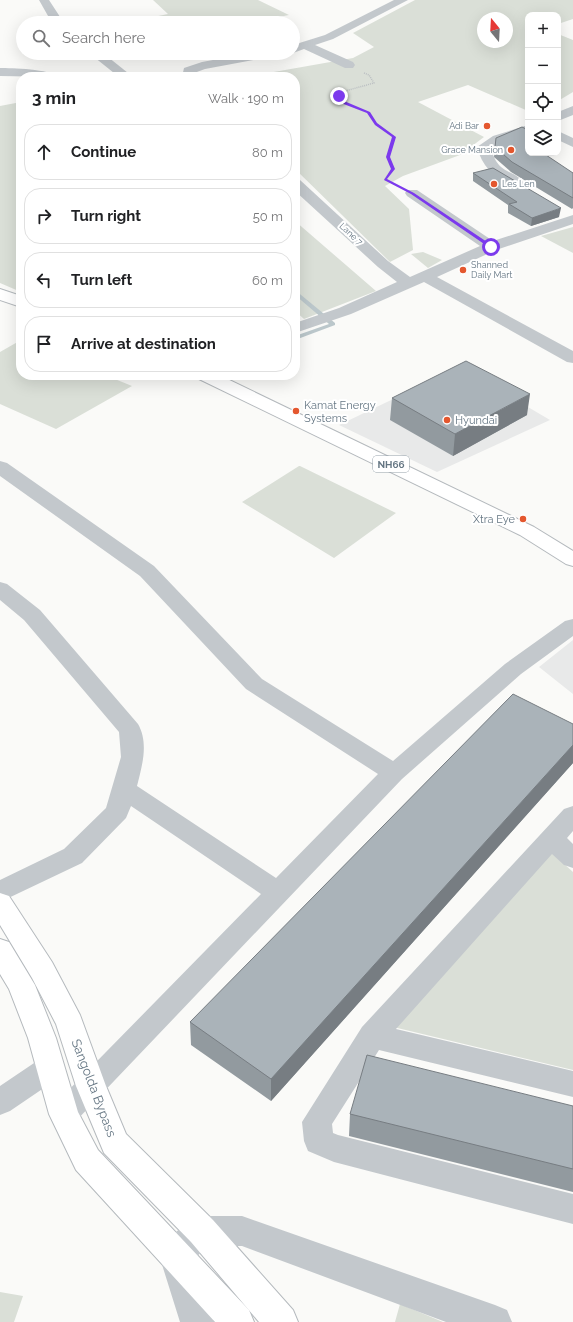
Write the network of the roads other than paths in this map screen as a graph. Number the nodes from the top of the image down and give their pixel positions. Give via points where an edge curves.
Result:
1 (44, 0) edge
2 (375, 0) edge
3 (398, 3) edge
4 (54, 16) edge
5 (305, 45) junction
6 (300, 47) edge
7 (104, 60) edge
8 (224, 60) edge
9 (349, 65) road end
10 (0, 72) edge
11 (16, 72) edge
12 (120, 72) edge
13 (188, 72) edge
14 (573, 110) edge
15 (561, 116) edge
16 (525, 130) edge
17 (561, 137) edge
18 (573, 143) edge
19 (300, 188) edge
20 (526, 189) edge
21 (412, 194) road end
22 (560, 209) edge
23 (573, 218) edge
24 (491, 247) junction
25 (424, 276) junction
26 (408, 283) junction
27 (0, 294) edge
28 (16, 300) edge
29 (300, 326) edge
30 (573, 358) edge
31 (215, 380) edge
32 (0, 467) edge
33 (573, 560) edge
34 (0, 589) edge
35 (573, 626) edge
36 (394, 774) junction
37 (124, 789) junction
38 (573, 815) edge
39 (551, 839) junction
40 (573, 858) edge
41 (0, 892) edge
42 (279, 893) junction
43 (0, 903) edge
44 (0, 950) edge
45 (372, 1036) junction
46 (50, 1068) junction
47 (573, 1084) edge
48 (91, 1086) junction
49 (0, 1102) edge
50 (64, 1114) junction
51 (573, 1209) edge
52 (202, 1231) junction
53 (175, 1254) junction
54 (197, 1322) edge
55 (237, 1322) edge
56 (281, 1322) edge
57 (495, 1322) edge

1 - 4 street
2 - 3 street
3 - 5 street via 329,38
5 - 6 street
5 - 9 street
7 - 12 street
8 - 13 street
10 - 11 street
14 - 15 street
16 - 20 street via 498,139 484,147 486,158 493,169
17 - 18 street
19 - 26 street, Lane 7 via 383,264
21 - 24 street
22 - 23 street
23 - 24 street
24 - 25 street
25 - 26 street
25 - 30 street
26 - 29 street via 345,311
27 - 28 main road
31 - 33 main road, NH66 via 527,531
32 - 36 street via 147,571 254,684
34 - 37 street via 32,615 130,730 133,757
35 - 36 street via 513,669
36 - 42 street
37 - 41 street via 118,812 73,856
37 - 42 street
38 - 39 street
39 - 40 street
39 - 45 street
42 - 48 street
43 - 48 main road, Sangolda Bypass via 42,970 70,1023
44 - 46 main road via 21,985 42,1038
45 - 47 street
45 - 51 street via 317,1122 319,1141 334,1148
46 - 49 street
46 - 50 main road
48 - 50 street
48 - 52 main road, Sangolda Bypass via 114,1143
50 - 53 main road via 87,1160
52 - 53 street
52 - 56 main road, Sangolda Bypass
52 - 57 street via 242,1231
53 - 54 street
53 - 55 main road

